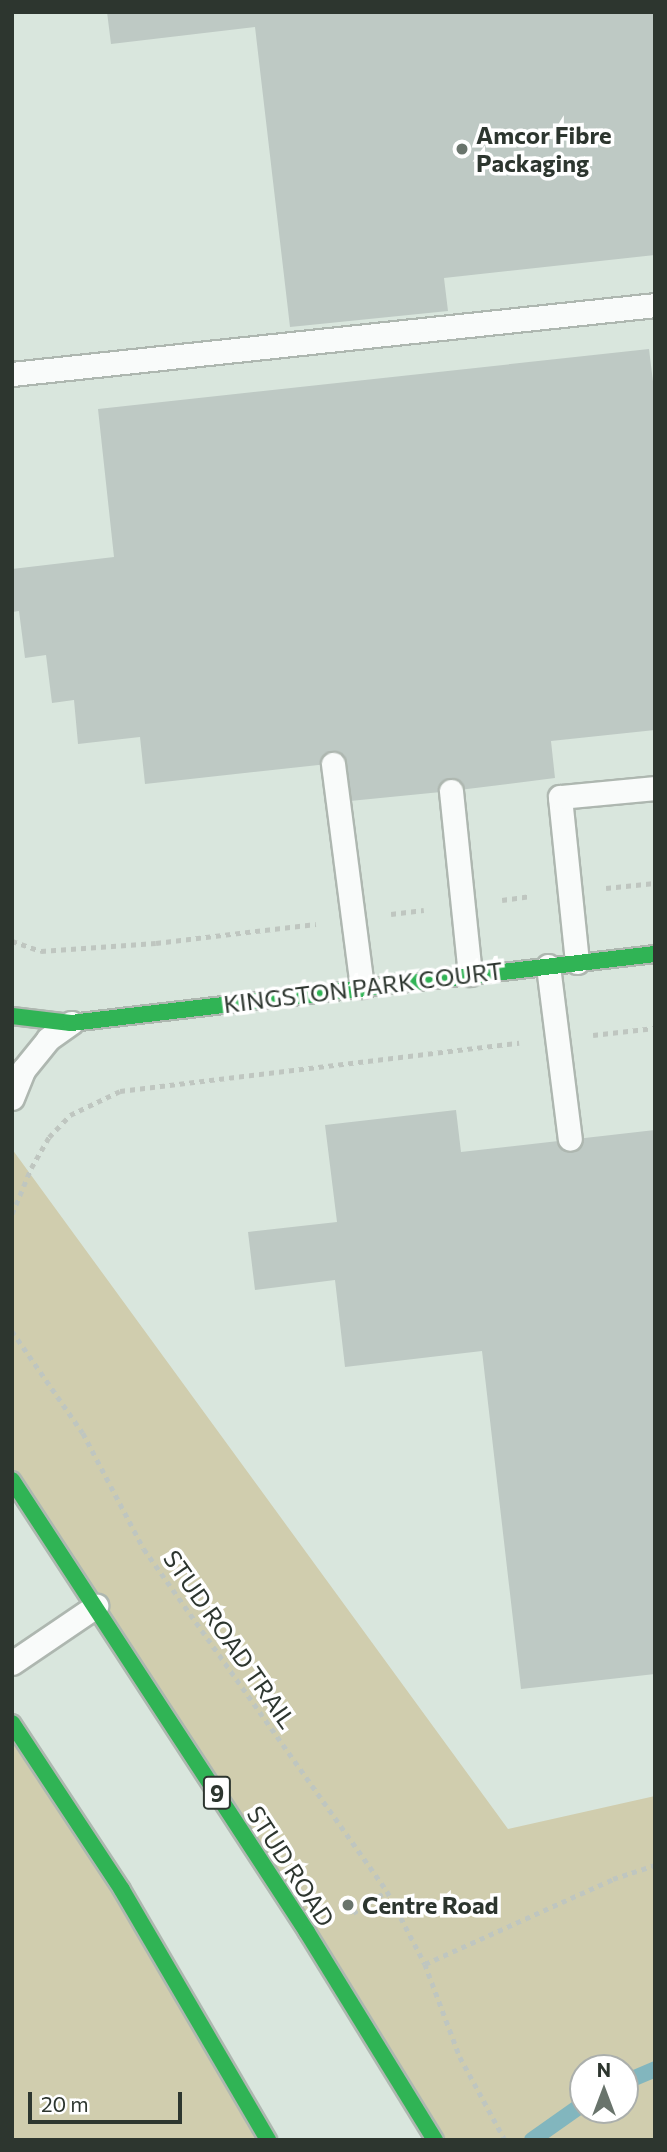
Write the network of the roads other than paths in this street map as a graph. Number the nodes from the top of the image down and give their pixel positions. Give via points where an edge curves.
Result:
1 (655, 305) edge
2 (12, 374) edge
3 (333, 764) dead end
4 (655, 788) edge
5 (450, 791) dead end
6 (655, 954) edge
7 (577, 962) junction
8 (548, 966) junction
9 (470, 974) junction
10 (362, 986) junction
11 (12, 1016) edge
12 (71, 1023) junction
13 (12, 1098) edge
14 (570, 1139) dead end
15 (12, 1480) edge
16 (96, 1606) junction
17 (12, 1663) edge
18 (12, 1723) edge
19 (268, 2140) edge
20 (435, 2140) edge

1 - 2 lane
3 - 10 lane
4 - 7 lane via 560,797
5 - 9 lane
6 - 7 main road, KINGSTON PARK COURT
7 - 8 main road, KINGSTON PARK COURT
8 - 9 main road, KINGSTON PARK COURT
8 - 14 lane
9 - 10 main road, KINGSTON PARK COURT
10 - 12 main road, KINGSTON PARK COURT
11 - 12 main road, KINGSTON PARK COURT
12 - 13 lane via 48,1039 24,1069
15 - 16 main road, STUD ROAD / 9
16 - 17 lane
16 - 20 main road, STUD ROAD / 9
18 - 19 main road via 122,1890

